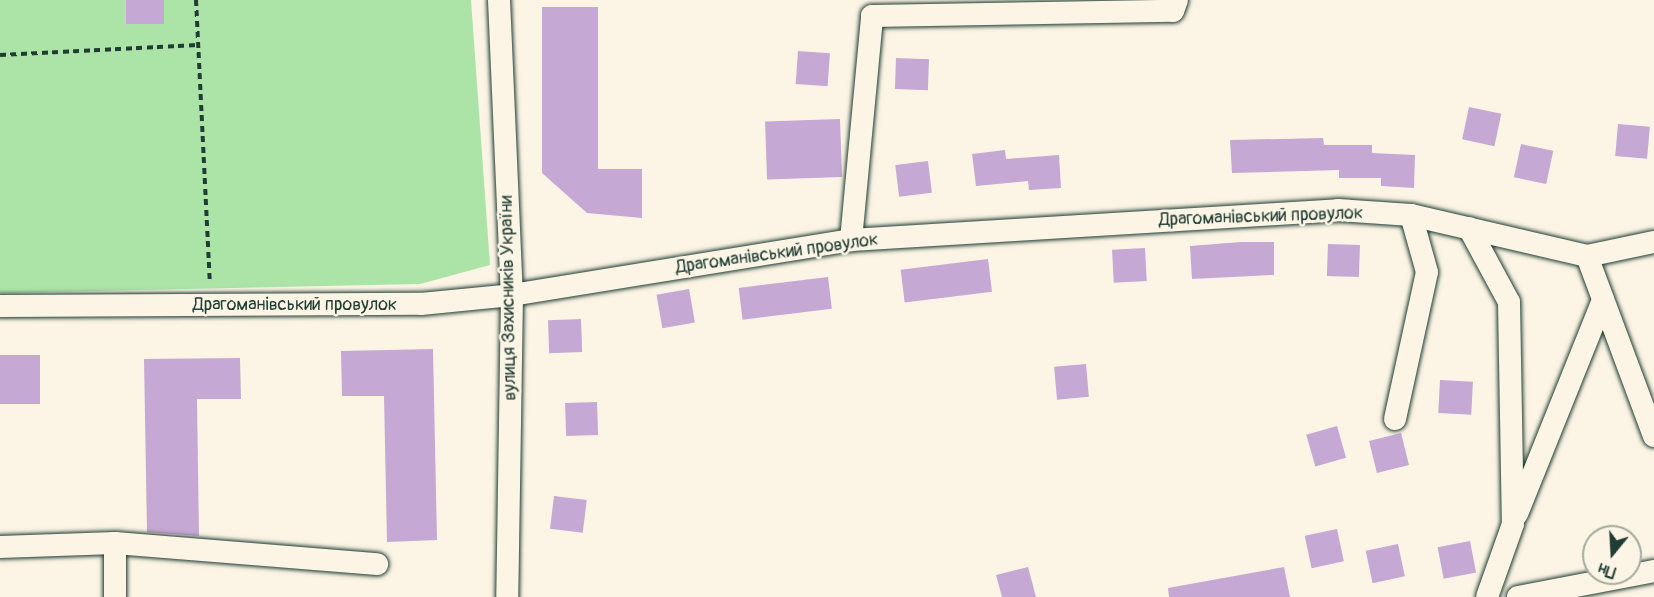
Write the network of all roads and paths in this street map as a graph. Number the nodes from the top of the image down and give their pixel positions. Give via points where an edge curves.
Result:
1 (196, 0) edge
2 (499, 0) edge
3 (1177, 0) edge
4 (198, 45) junction
5 (0, 55) edge
6 (1411, 215) junction
7 (1469, 228) junction
8 (851, 240) junction
9 (1654, 242) edge
10 (1587, 256) junction
11 (512, 295) junction
12 (1603, 300) junction
13 (211, 305) junction
14 (0, 306) edge
15 (1395, 419) dead end
16 (1654, 436) edge
17 (1513, 524) junction
18 (115, 543) junction
19 (0, 547) edge
20 (377, 564) dead end
21 (1654, 572) edge
22 (115, 597) edge
23 (507, 597) edge
24 (1487, 597) edge
25 (1518, 597) edge

1 - 4 path
2 - 11 street, вулиця Захисників України
3 - 8 street via 1173,11 872,16
4 - 5 path
4 - 13 path
6 - 7 street, Драгоманівський провулок
6 - 8 street, Драгоманівський провулок via 1338,210
6 - 15 street via 1427,272
7 - 10 street, Драгоманівський провулок
7 - 17 street via 1509,302
8 - 11 street, Драгоманівський провулок
9 - 10 street
10 - 12 street
11 - 13 street, Драгоманівський провулок via 421,304
11 - 23 street, вулиця Захисників України
12 - 16 street
12 - 17 street
13 - 14 street, Драгоманівський провулок
17 - 24 street
18 - 19 street
18 - 20 street
18 - 22 street
21 - 25 street

